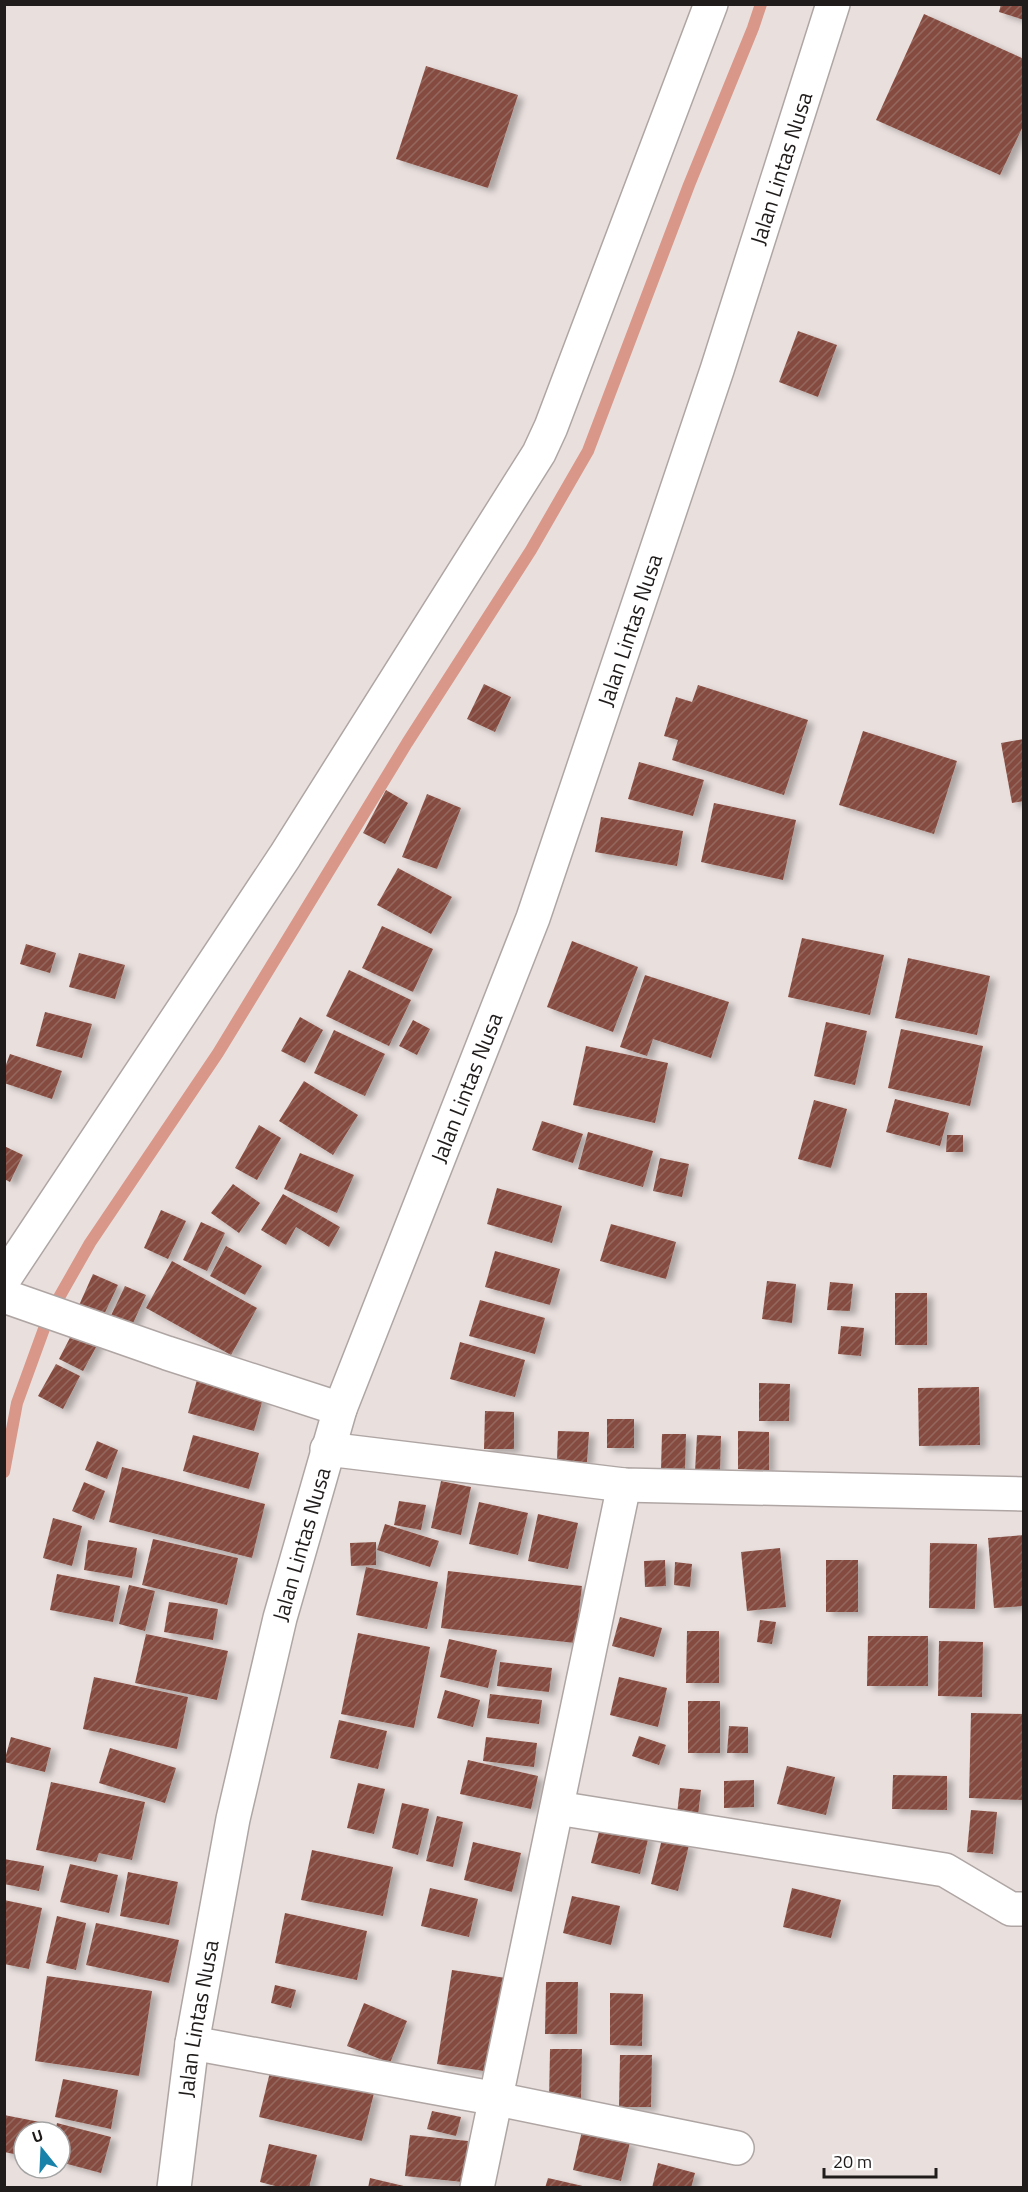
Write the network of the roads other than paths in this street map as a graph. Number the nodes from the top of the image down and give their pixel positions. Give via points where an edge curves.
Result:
1 (711, 4) edge
2 (833, 4) edge
3 (4, 1280) edge
4 (4, 1296) edge
5 (339, 1409) junction
6 (327, 1449) junction
7 (624, 1485) junction
8 (1023, 1494) edge
9 (557, 1808) junction
10 (1023, 1909) edge
11 (192, 2043) junction
12 (497, 2099) junction
13 (737, 2148) dead end
14 (174, 2187) edge
15 (477, 2187) edge

1 - 3 main road via 539,453 285,856
2 - 5 main road, Jalan Lintas Nusa via 717,370 532,918
4 - 5 main road
5 - 6 main road, Jalan Lintas Nusa
6 - 7 main road
6 - 11 main road, Jalan Lintas Nusa via 280,1618 233,1819
7 - 8 main road
7 - 9 main road
9 - 10 main road via 948,1871 1011,1909
9 - 12 main road
11 - 12 main road
11 - 14 main road, Jalan Lintas Nusa
12 - 13 main road
12 - 15 main road

